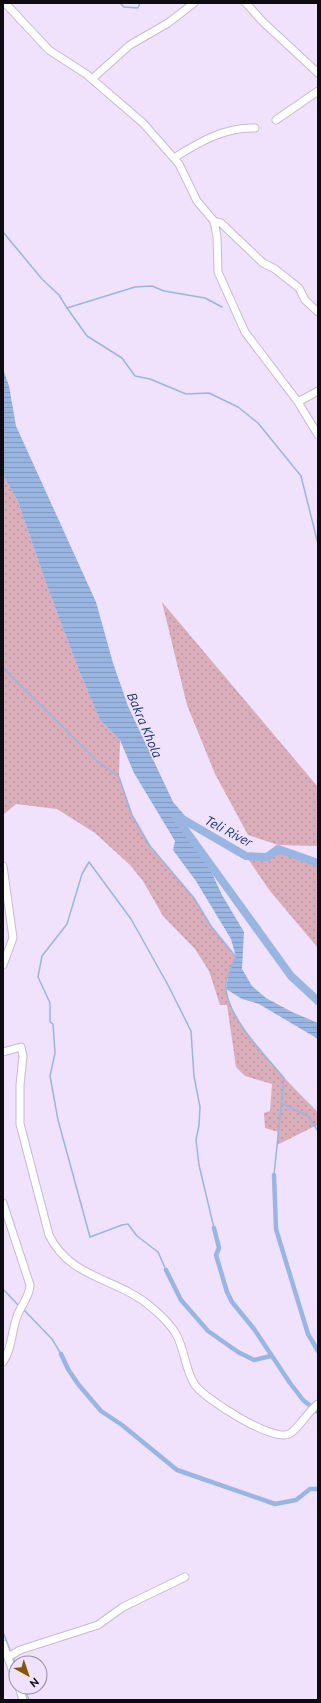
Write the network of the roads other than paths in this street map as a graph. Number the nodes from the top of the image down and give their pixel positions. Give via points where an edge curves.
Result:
1 (5, 3) edge
2 (194, 3) edge
3 (246, 3) edge
4 (318, 73) edge
5 (92, 79) junction
6 (318, 91) edge
7 (276, 120) dead end
8 (255, 128) dead end
9 (174, 158) junction
10 (214, 221) junction
11 (318, 312) edge
12 (318, 391) edge
13 (298, 402) junction
14 (318, 435) edge
15 (3, 866) edge
16 (3, 965) edge
17 (3, 1052) edge
18 (3, 1203) edge
19 (3, 1362) edge
20 (317, 1406) edge
21 (185, 1577) dead end
22 (3, 1644) edge
23 (11, 1655) edge
24 (8, 1657) edge

1 - 5 street via 49,50
2 - 5 street via 168,23 130,45
3 - 4 street
5 - 9 street via 154,133
6 - 7 street
8 - 9 street via 225,132 202,141
9 - 10 street via 197,201
10 - 11 street via 263,263 299,288 305,300
10 - 13 street via 218,237 218,272 225,288 249,338
12 - 13 street
13 - 14 street
15 - 16 street via 13,938
17 - 20 street via 21,1047 23,1056 20,1124 55,1248 81,1269 150,1306 177,1336 188,1372 201,1393 243,1420 281,1436 294,1431 309,1411
18 - 19 street via 30,1281 30,1290 18,1313 10,1347
21 - 23 street via 123,1607 98,1625
22 - 24 street

